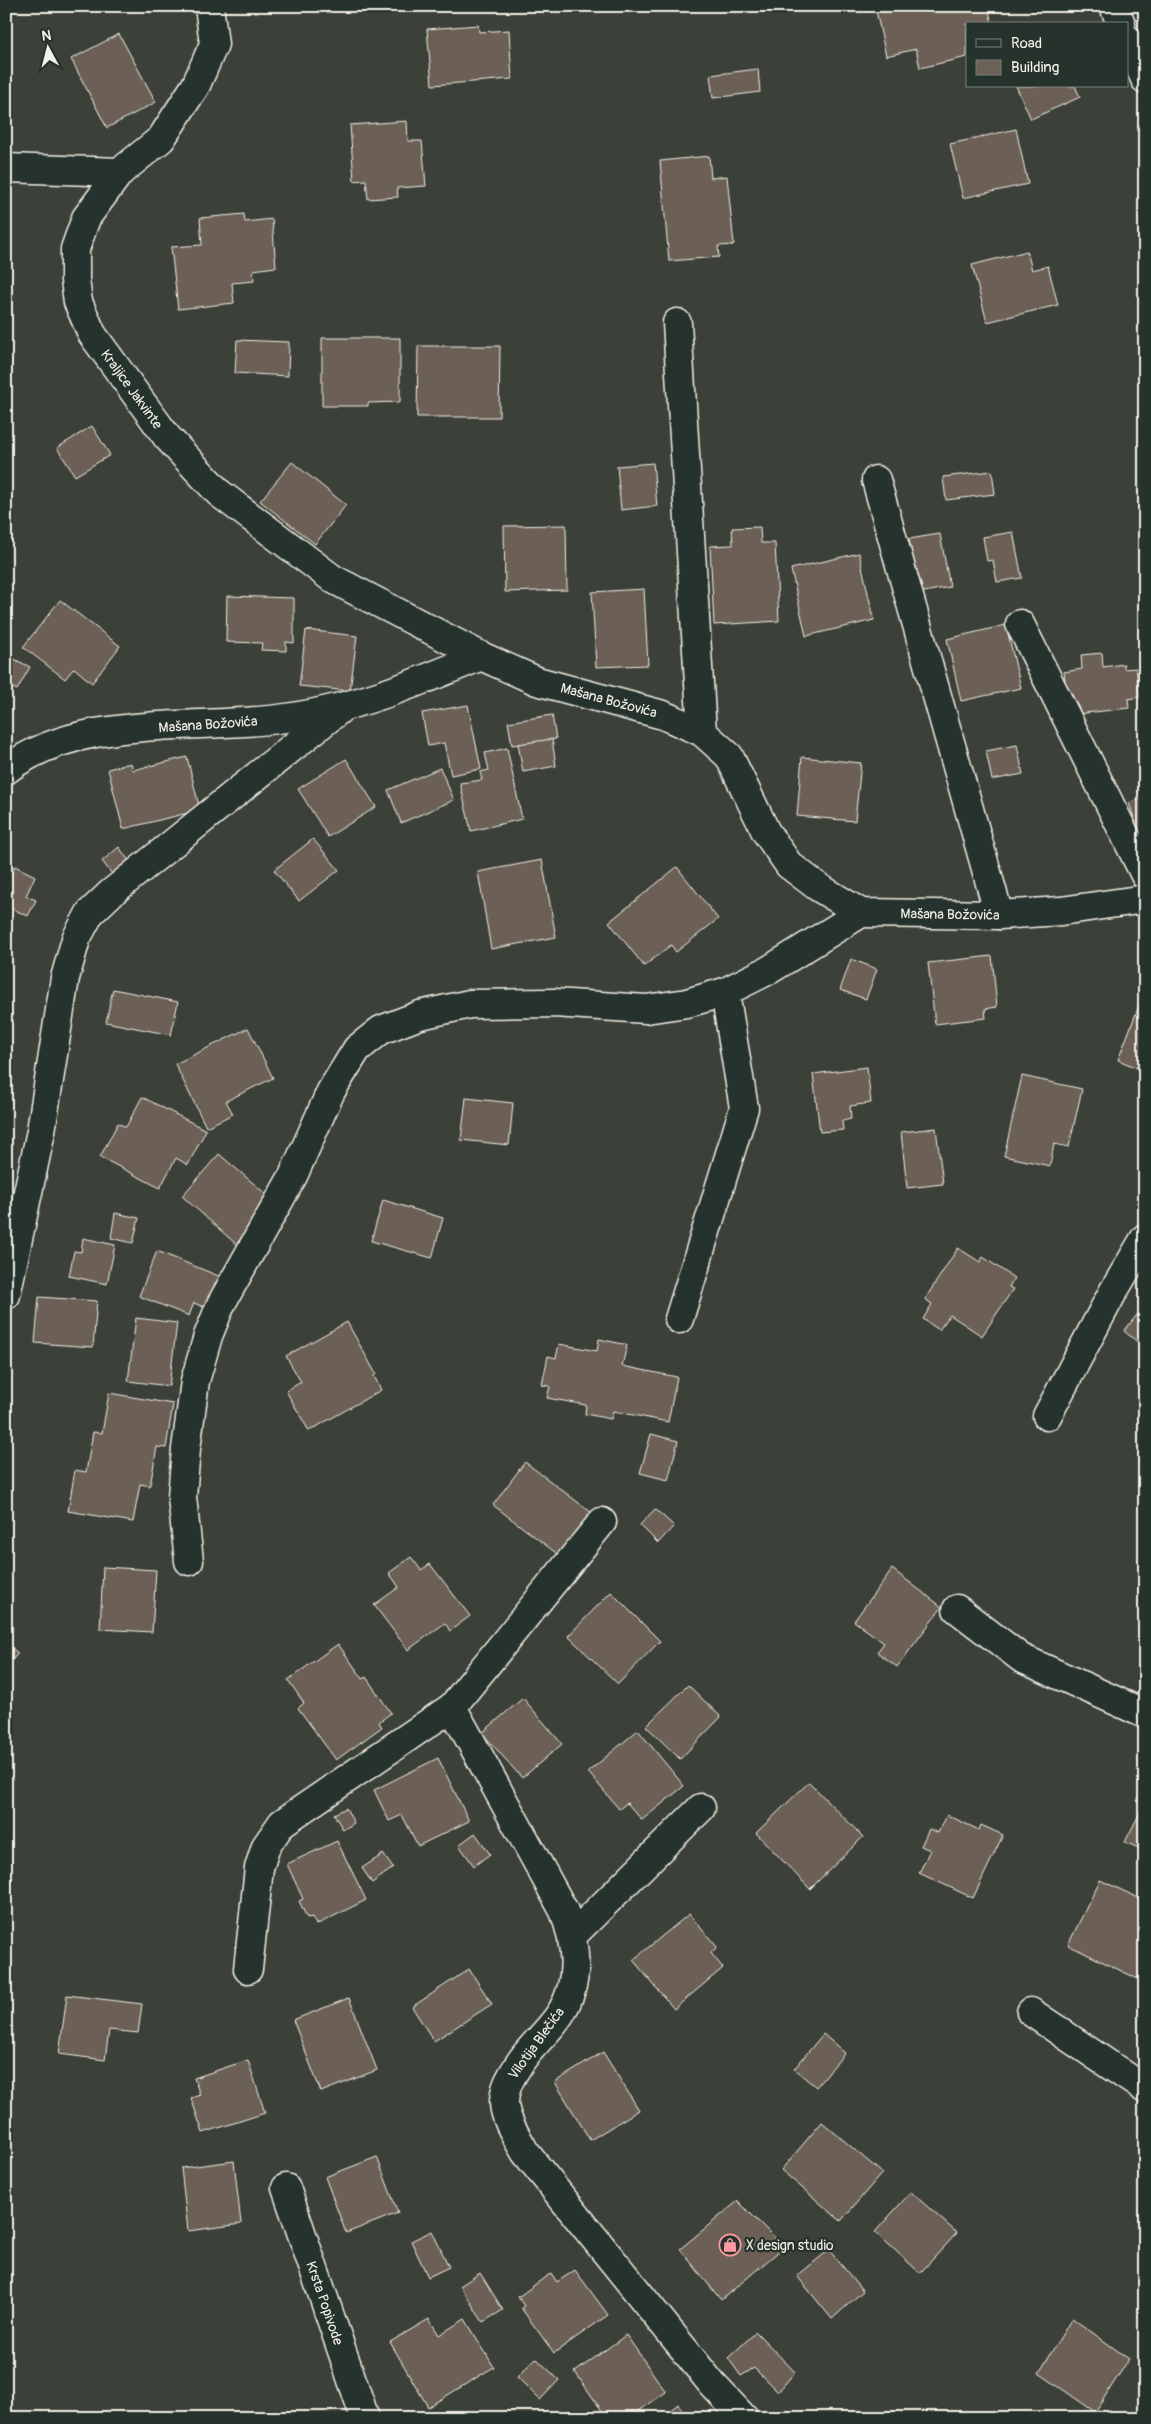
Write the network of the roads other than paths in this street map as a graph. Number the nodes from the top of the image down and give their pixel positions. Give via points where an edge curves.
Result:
1 (209, 6) edge
2 (1114, 6) edge
3 (1120, 22) edge
4 (1128, 41) edge
5 (1145, 79) edge
6 (6, 168) edge
7 (120, 172) junction
8 (677, 324) dead end
9 (876, 480) dead end
10 (1020, 624) dead end
11 (481, 656) junction
12 (344, 705) junction
13 (702, 732) junction
14 (6, 770) edge
15 (1145, 875) edge
16 (1145, 899) edge
17 (861, 913) junction
18 (999, 915) junction
19 (725, 992) junction
20 (1145, 1238) edge
21 (6, 1295) edge
22 (679, 1319) dead end
23 (1047, 1416) dead end
24 (602, 1522) dead end
25 (189, 1561) dead end
26 (957, 1609) dead end
27 (452, 1707) junction
28 (1145, 1714) edge
29 (701, 1808) dead end
30 (573, 1935) junction
31 (248, 1969) dead end
32 (1031, 2012) dead end
33 (1145, 2089) edge
34 (286, 2188) dead end
35 (365, 2418) edge
36 (744, 2418) edge

1 - 7 street, Kraljice Jakvinte via 214,44 196,85 161,139
2 - 3 street
4 - 5 street
6 - 7 street
7 - 11 street, Kraljice Jakvinte via 86,218 75,249 78,302 92,334 167,437 219,493 333,580
8 - 13 street
9 - 18 street
10 - 15 street
11 - 12 street, Mašana Božovića via 419,682
11 - 13 street, Mašana Božovića via 537,681 663,715
12 - 14 street, Mašana Božovića via 280,719 111,730 61,742
12 - 21 street via 90,913 76,939 65,978 41,1131
13 - 17 street, Mašana Božovića via 729,756 766,832 789,864 818,887
16 - 18 street, Mašana Božovića via 1061,911
17 - 18 street, Mašana Božovića
17 - 19 street via 769,970
19 - 22 street via 744,1108
19 - 25 street via 687,1003 646,1009 554,1002 470,1004 420,1015 381,1030 357,1050 331,1091 293,1176 221,1304 208,1336 195,1381 186,1449 182,1497
20 - 23 street
24 - 27 street
26 - 28 street via 1020,1658
27 - 30 street, Vilotija Blečića via 564,1911
27 - 31 street via 282,1823 266,1846 259,1868
29 - 30 street
30 - 36 street, Vilotija Blečića via 574,1981 562,2011 507,2082 504,2104 511,2125 526,2152 712,2384
32 - 33 street
34 - 35 street, Krsta Popivode

